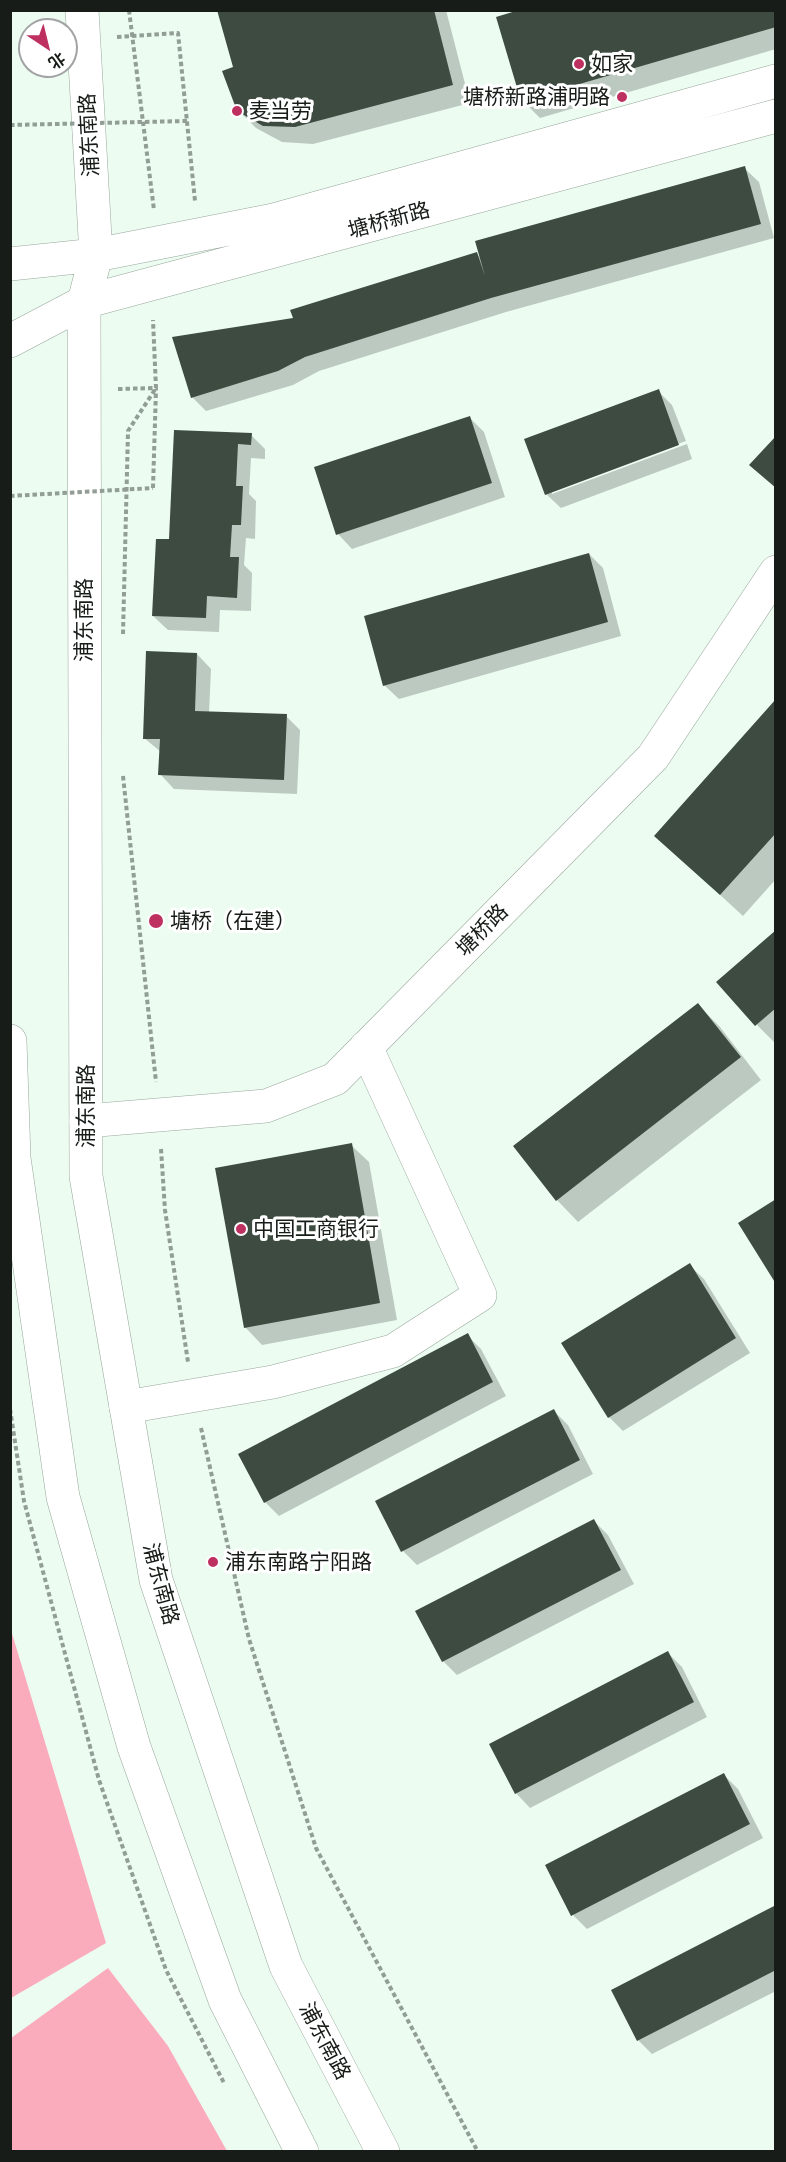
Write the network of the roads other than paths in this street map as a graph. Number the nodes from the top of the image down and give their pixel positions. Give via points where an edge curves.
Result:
1 (83, 25) edge
2 (776, 81) edge
3 (776, 116) edge
4 (96, 255) junction
5 (10, 264) edge
6 (84, 302) junction
7 (10, 341) edge
8 (776, 572) edge
9 (10, 1041) edge
10 (366, 1047) junction
11 (86, 1121) junction
12 (126, 1407) junction
13 (302, 2151) edge
14 (383, 2151) edge

1 - 4 main road, 浦东南路
2 - 4 main road, 塘桥新路 via 274,220
3 - 6 main road, 塘桥新路
4 - 5 main road, 塘桥新路
4 - 6 main road, 浦东南路
6 - 7 main road, 塘桥新路
6 - 11 main road, 浦东南路
8 - 10 main road, 塘桥路 via 653,757
9 - 13 main road via 14,1158 63,1497 134,1747 225,2000
10 - 11 main road, 塘桥路 via 335,1079 266,1106
10 - 12 main road via 480,1295 393,1351 273,1382
11 - 12 main road, 浦东南路 via 86,1176
12 - 14 main road, 浦东南路 via 156,1580 282,1955

